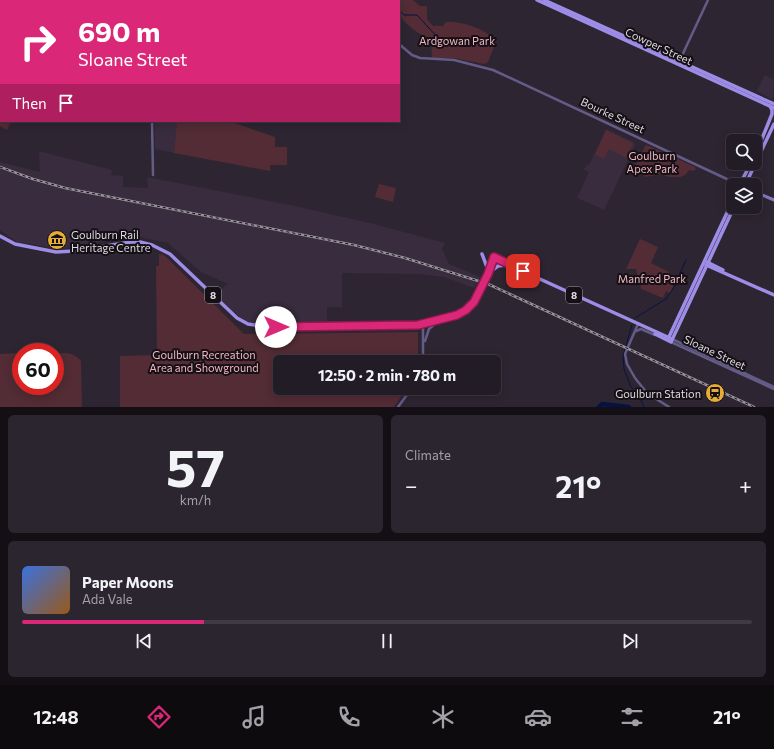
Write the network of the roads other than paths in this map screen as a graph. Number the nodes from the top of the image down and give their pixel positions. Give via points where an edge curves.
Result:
1 (537, 0) edge
2 (544, 0) edge
3 (708, 0) edge
4 (400, 45) edge
5 (679, 63) junction
6 (771, 104) edge
7 (774, 108) edge
8 (774, 115) edge
9 (152, 122) edge
10 (774, 125) edge
11 (762, 138) edge
12 (762, 140) edge
13 (153, 175) dead end
14 (726, 178) edge
15 (749, 178) edge
16 (762, 195) edge
17 (774, 200) edge
18 (727, 214) edge
19 (730, 214) edge
20 (0, 236) edge
21 (482, 254) dead end
22 (705, 263) junction
23 (508, 265) junction
24 (489, 272) junction
25 (774, 294) edge
26 (438, 320) junction
27 (424, 324) junction
28 (638, 324) junction
29 (649, 330) junction
30 (635, 331) junction
31 (660, 337) junction
32 (670, 340) junction
33 (424, 347) junction
34 (423, 355) edge
35 (774, 388) edge
36 (407, 395) edge
37 (398, 407) edge
38 (669, 407) edge

1 - 5 main road, Cowper Street
2 - 5 main road, Cowper Street
3 - 5 street
4 - 14 street, Bourke Street via 420,58 454,60 488,69
5 - 6 main road, Cowper Street
6 - 7 main road, Cowper Street
6 - 11 main road via 772,113
8 - 12 main road
9 - 13 street
10 - 15 main road
16 - 17 main road
18 - 22 main road
19 - 22 main road
20 - 27 main road, 8 via 15,244 56,252 74,252 131,242 152,245 165,250 177,260 237,318 254,326
21 - 24 main road
22 - 25 main road
22 - 32 main road
23 - 24 main road via 498,266
23 - 24 main road, Sloane Street via 495,258
23 - 28 main road, Sloane Street / 8
24 - 26 main road, 8, bridge via 474,302 466,310
26 - 27 main road, 8
26 - 33 street via 429,329
27 - 33 street
28 - 29 main road, Sloane Street / 8
28 - 30 street
29 - 31 main road, Sloane Street / 8
29 - 32 main road, Sloane Street / 8
30 - 31 street via 642,329
30 - 38 street via 625,354 628,366 646,393
31 - 32 main road, Sloane Street / 8
32 - 35 street, Sloane Street
33 - 34 street
36 - 37 street

